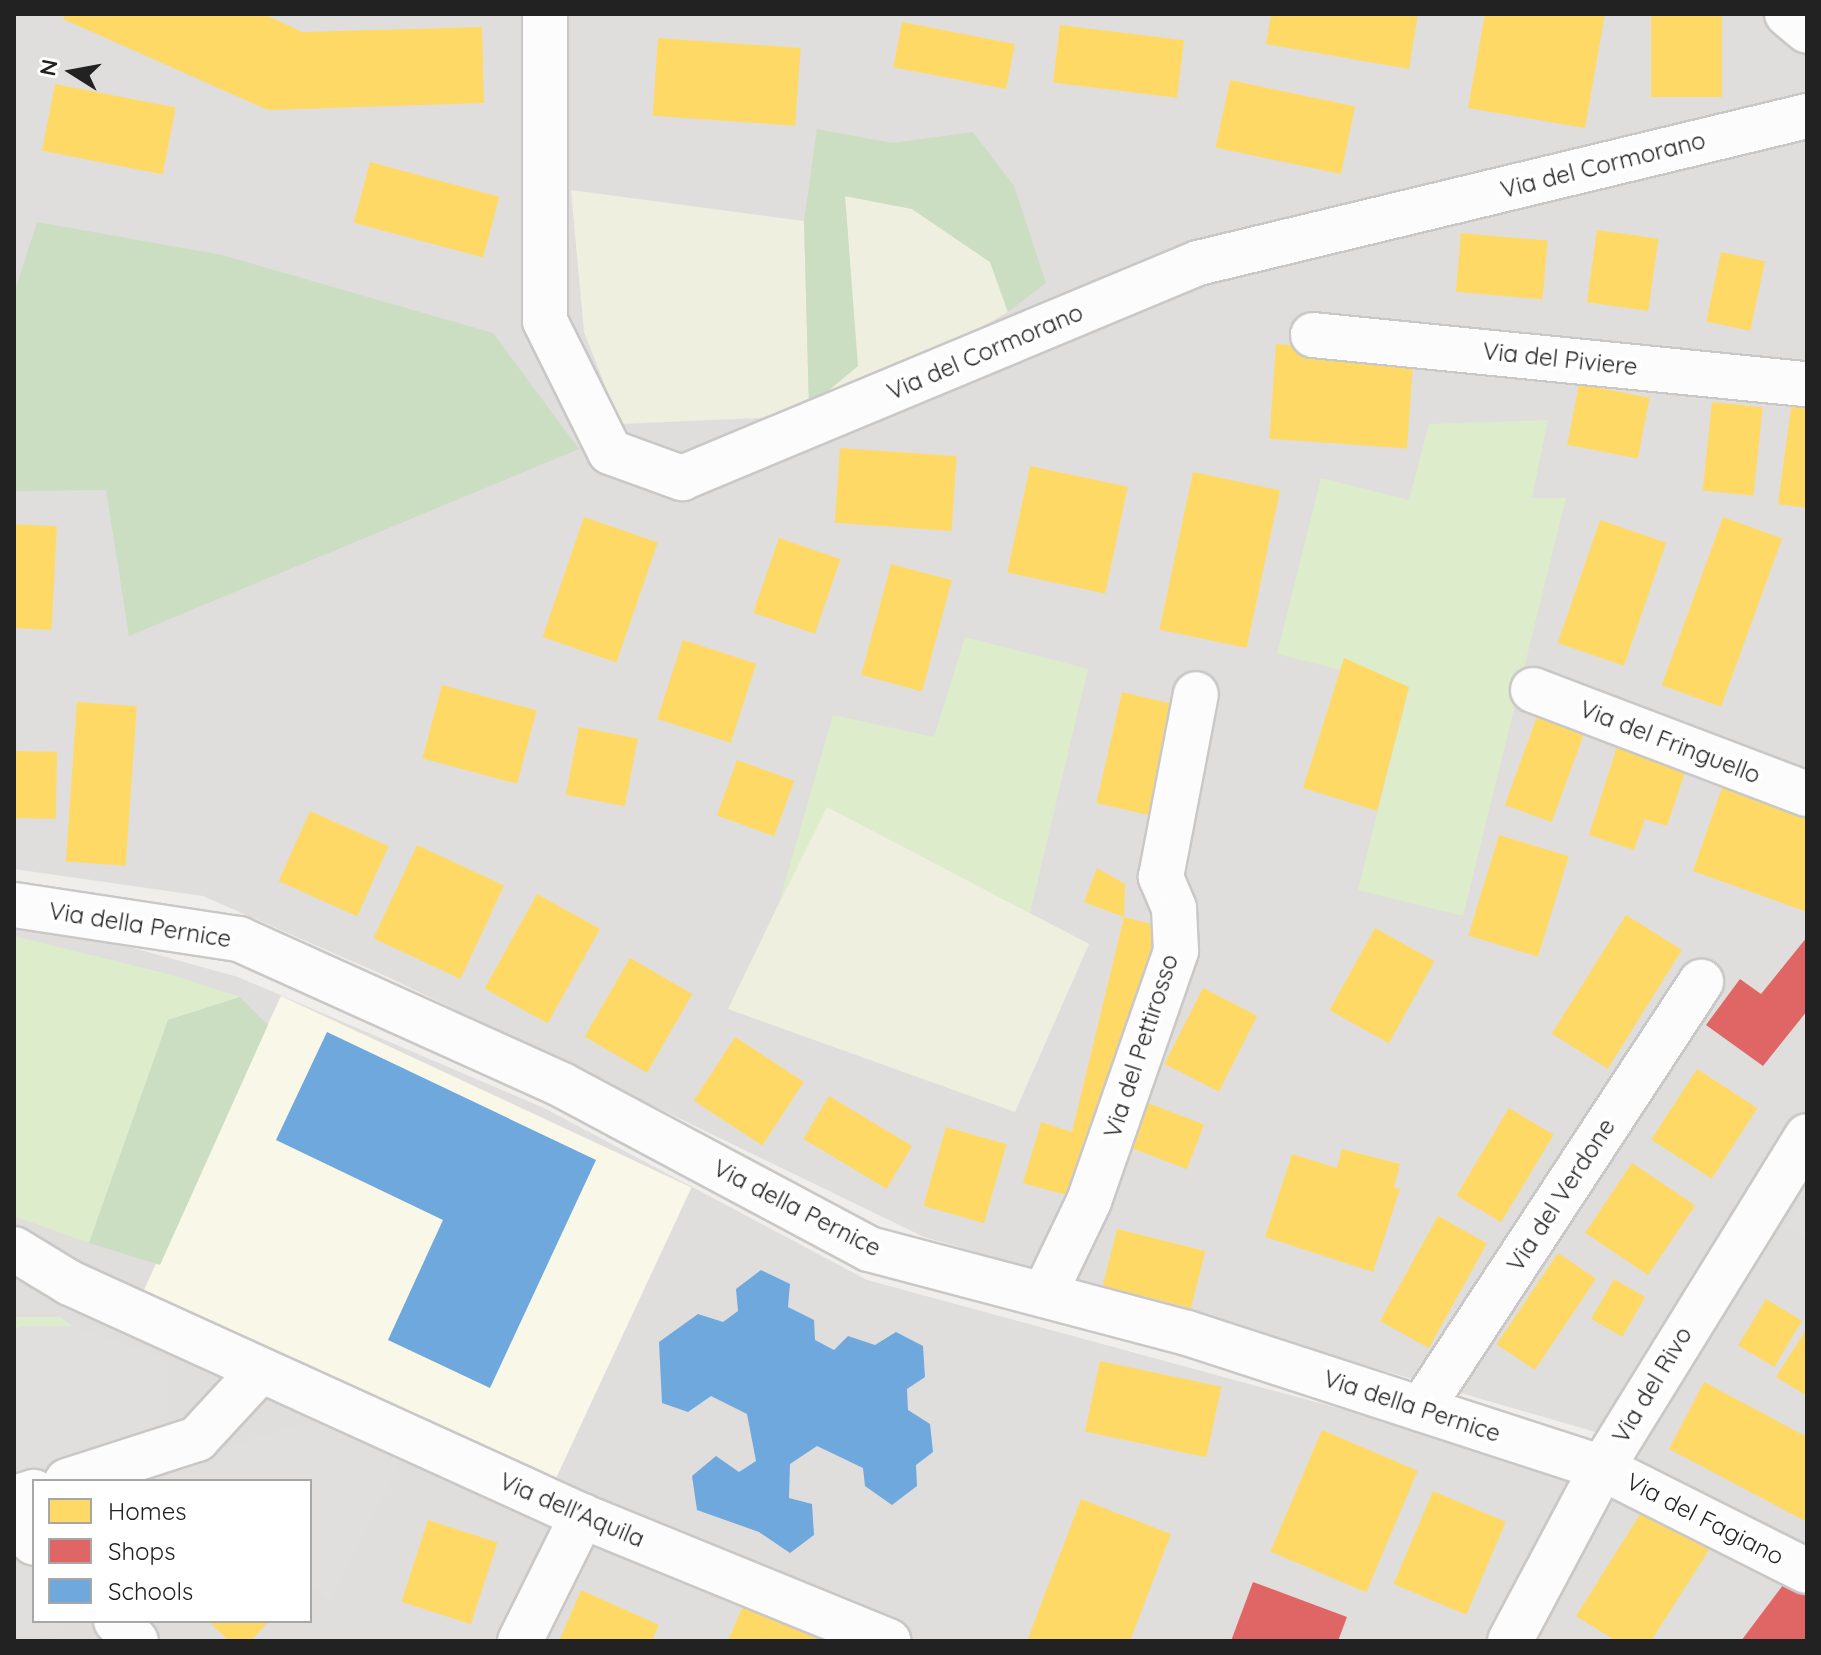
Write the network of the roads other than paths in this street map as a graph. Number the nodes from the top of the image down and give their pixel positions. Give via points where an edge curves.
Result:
1 (545, 14) edge
2 (1787, 14) edge
3 (1807, 31) edge
4 (1807, 116) edge
5 (1313, 335) dead end
6 (1807, 384) edge
7 (1533, 690) dead end
8 (1196, 694) dead end
9 (1807, 794) edge
10 (14, 905) edge
11 (1701, 982) dead end
12 (1807, 1136) edge
13 (14, 1249) edge
14 (14, 1287) edge
15 (89, 1292) junction
16 (1044, 1295) junction
17 (260, 1371) junction
18 (1421, 1409) junction
19 (1602, 1468) junction
20 (73, 1479) edge
21 (582, 1516) junction
22 (14, 1523) edge
23 (32, 1541) edge
24 (1807, 1571) edge
25 (118, 1623) edge
26 (136, 1641) edge
27 (520, 1641) edge
28 (888, 1641) edge
29 (1510, 1641) edge

1 - 4 street, Via del Cormorano via 545,321 610,452 682,478 1198,263
2 - 3 street
5 - 6 street, Via del Piviere
7 - 9 street, Via del Fringuello
8 - 16 street, Via del Pettirosso via 1161,877 1174,908 1176,951 1089,1201
10 - 16 street, Via della Pernice via 239,939 562,1085 869,1249
11 - 18 street, Via del Verdone
12 - 19 street, Via del Rivo
13 - 15 street, Via dell'Aquila
14 - 15 street
15 - 17 street, Via dell'Aquila
16 - 18 street, Via della Pernice via 1187,1333
17 - 20 street via 197,1439
17 - 21 street, Via dell'Aquila
18 - 19 street, Via della Pernice
19 - 24 street, Via del Fagiano
19 - 29 street, Via del Rivo
21 - 27 street
21 - 28 street, Via dell'Aquila
22 - 23 street
25 - 26 street

